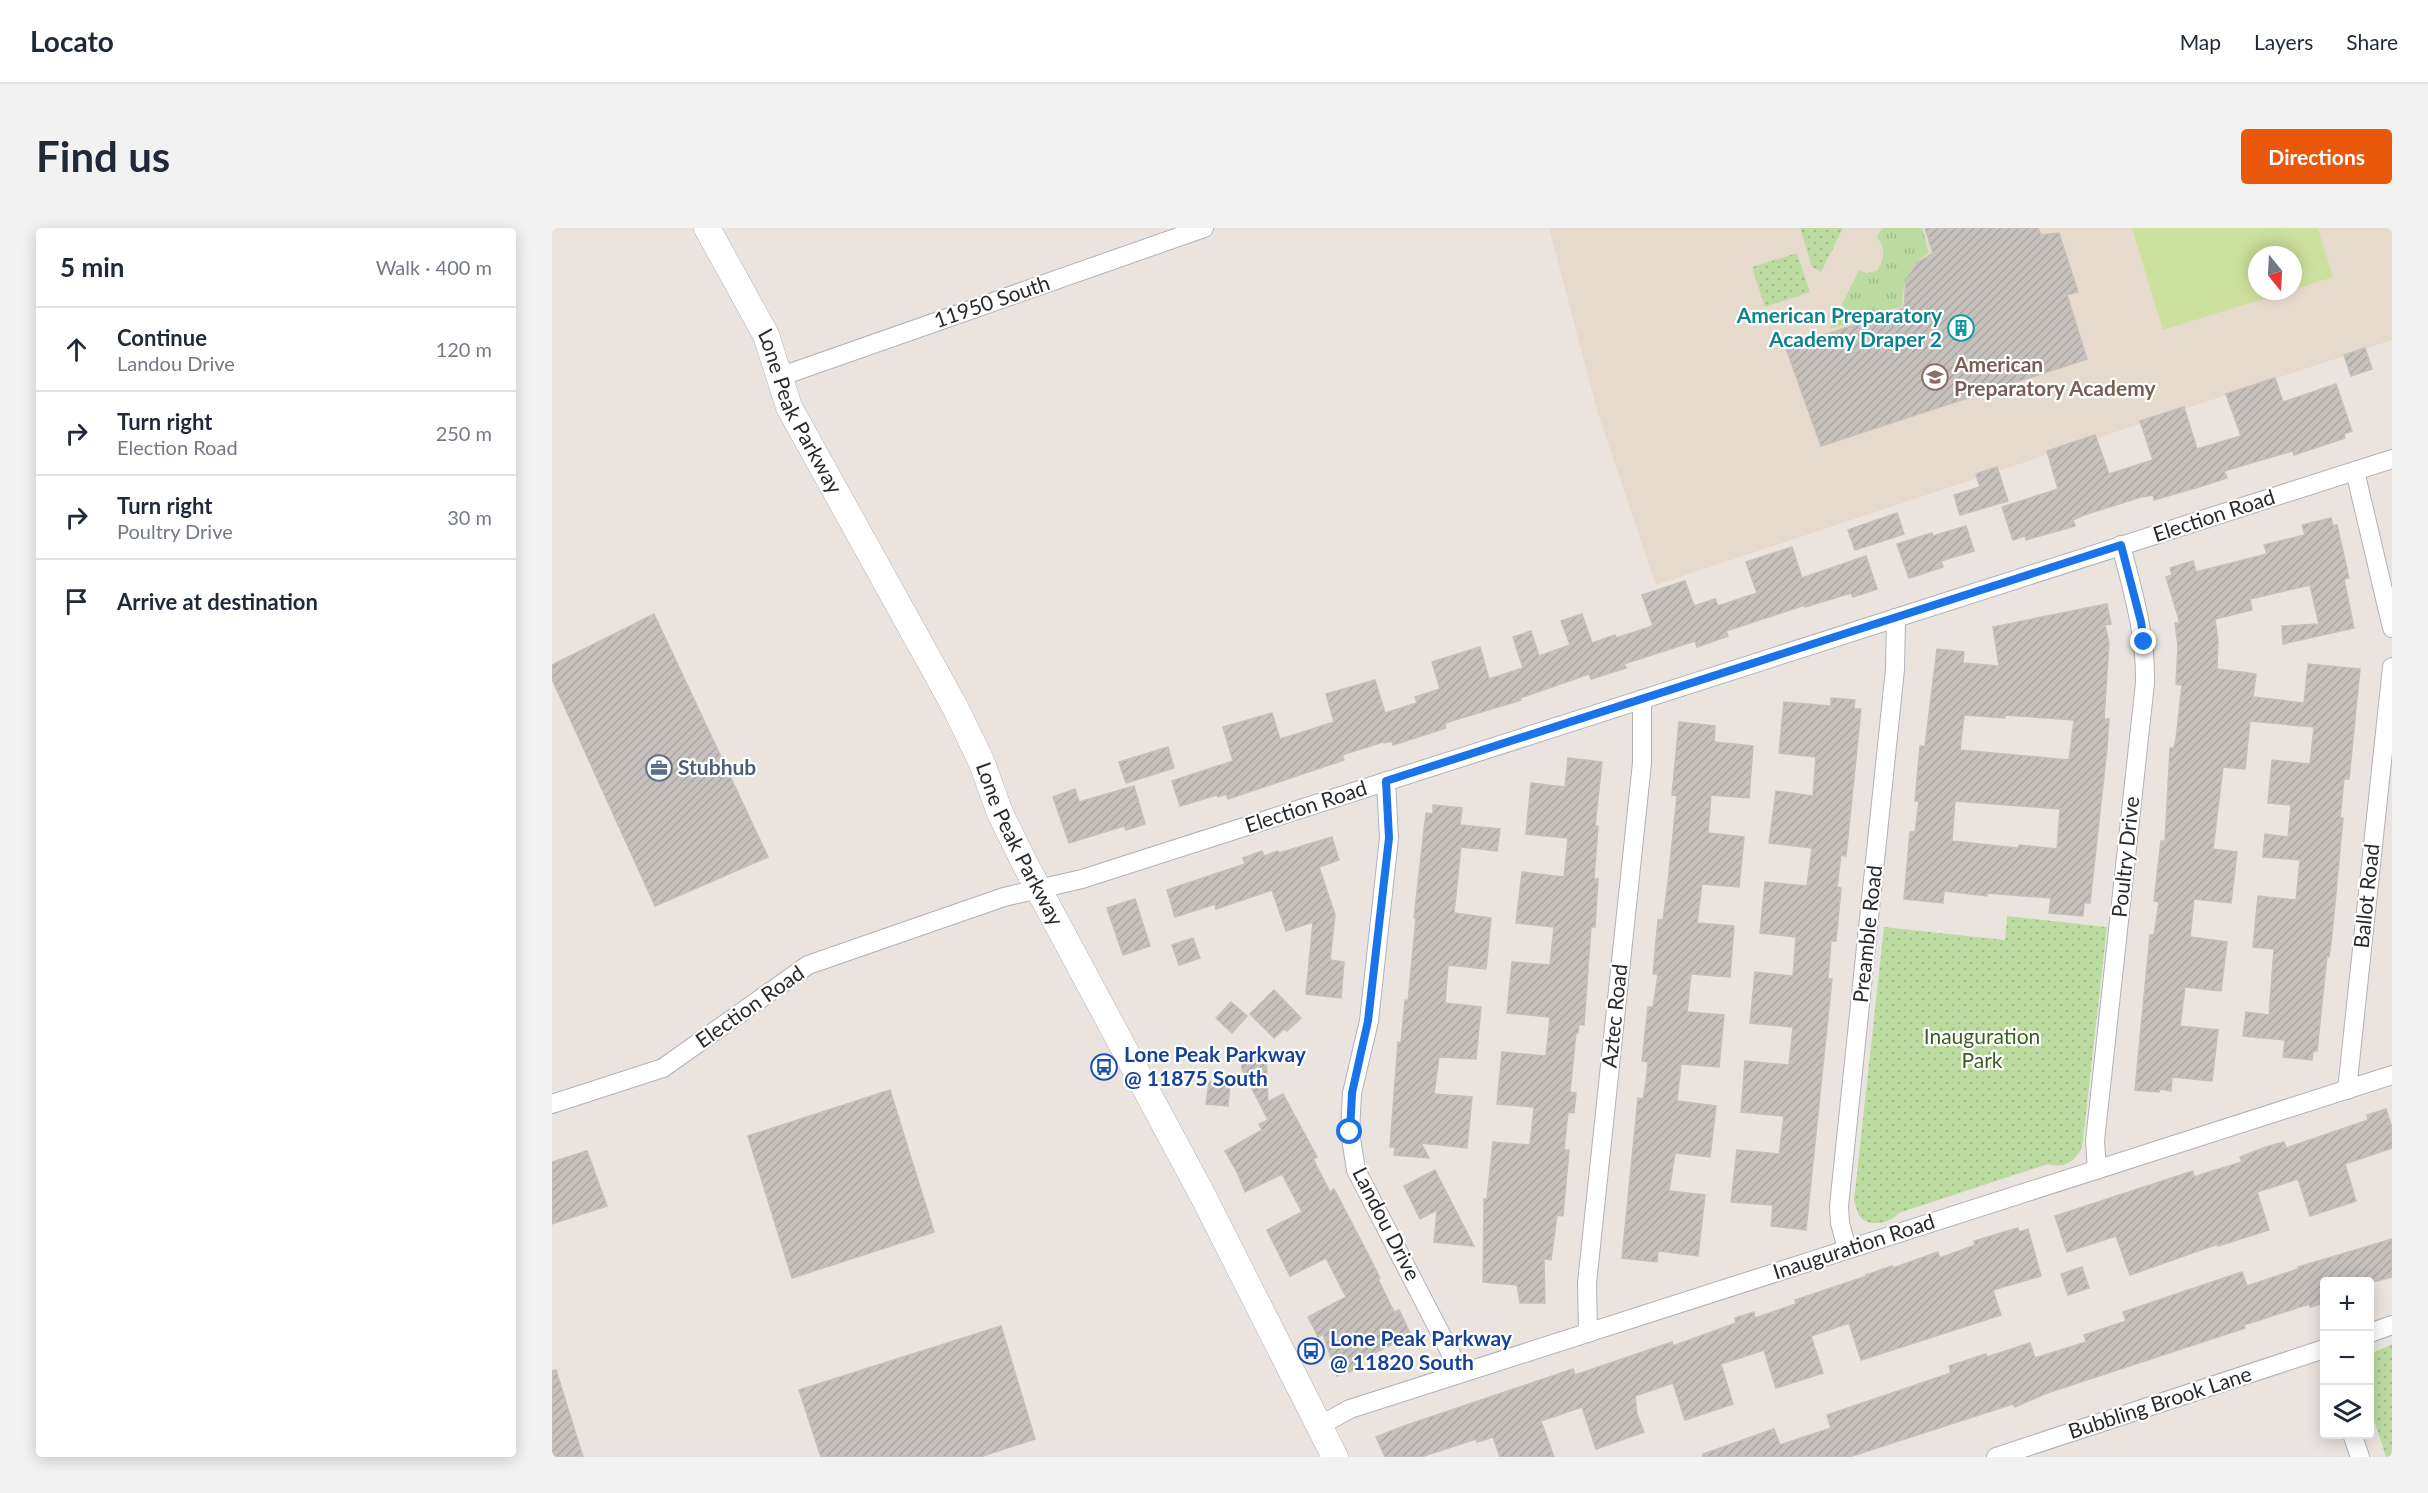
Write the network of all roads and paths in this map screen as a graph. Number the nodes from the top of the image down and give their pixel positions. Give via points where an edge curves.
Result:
1 (707, 228) edge
2 (1204, 228) edge
3 (779, 377) junction
4 (2392, 459) edge
5 (2355, 471) junction
6 (2121, 545) junction
7 (1896, 618) junction
8 (2392, 627) edge
9 (2392, 667) edge
10 (1642, 699) junction
11 (1386, 781) junction
12 (1040, 889) junction
13 (2392, 1075) edge
14 (2347, 1090) junction
15 (552, 1104) edge
16 (2097, 1170) junction
17 (1847, 1250) junction
18 (2392, 1325) edge
19 (2374, 1332) edge
20 (1588, 1333) junction
21 (2320, 1352) edge
22 (1461, 1373) junction
23 (1319, 1426) junction
24 (2354, 1439) edge
25 (1335, 1457) edge
26 (1996, 1457) edge
27 (2360, 1457) edge

1 - 3 main road, Lone Peak Parkway via 766,335
2 - 3 street, 11950 South
3 - 12 main road, Lone Peak Parkway via 789,407 955,707 1000,813
4 - 5 street, Election Road
5 - 6 street, Election Road
5 - 8 street
6 - 7 street, Election Road
6 - 16 street, Poultry Drive via 2141,622 2145,683 2095,1141
7 - 10 street, Election Road
7 - 17 street, Preamble Road via 1895,669 1839,1206
9 - 14 street, Ballot Road
10 - 11 street, Election Road
10 - 20 street, Aztec Road via 1642,763 1587,1284
11 - 12 street, Election Road
11 - 22 street, Landou Drive via 1388,849 1368,1021 1352,1093 1350,1132 1356,1170
12 - 15 street, Election Road via 1004,897 808,965 663,1068
12 - 23 main road, Lone Peak Parkway via 1203,1196
13 - 14 street, Inauguration Road
14 - 16 street, Inauguration Road
16 - 17 street, Inauguration Road
17 - 20 street, Inauguration Road
18 - 19 street
20 - 22 street, Inauguration Road
21 - 26 street, Bubbling Brook Lane
22 - 23 street, Inauguration Road via 1350,1409
23 - 25 main road, Lone Peak Parkway
24 - 27 street

